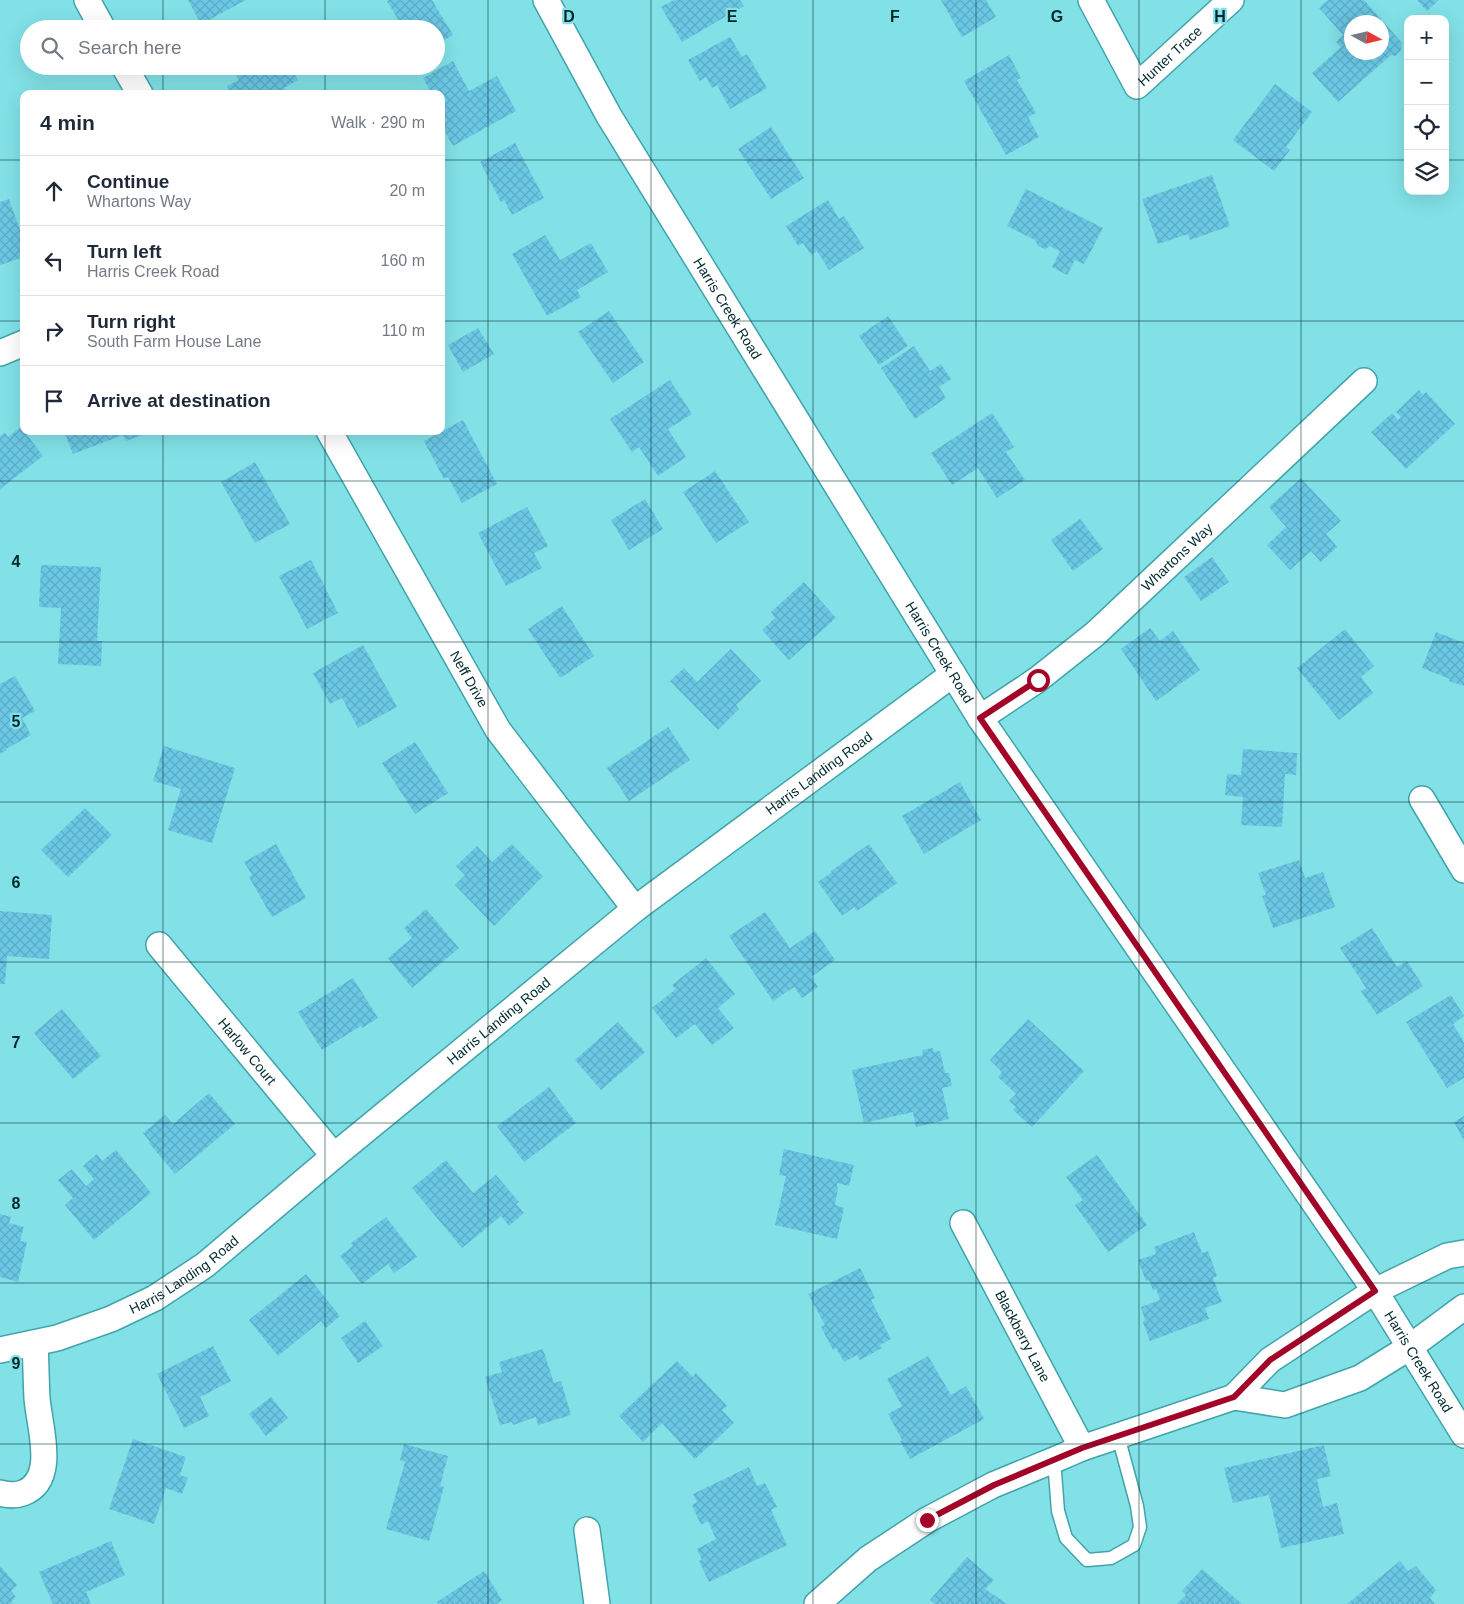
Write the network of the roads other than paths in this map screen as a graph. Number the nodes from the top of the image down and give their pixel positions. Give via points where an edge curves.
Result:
1 (87, 0) edge
2 (546, 0) edge
3 (1090, 0) edge
4 (1232, 0) edge
5 (98, 20) edge
6 (129, 75) edge
7 (138, 90) edge
8 (20, 345) edge
9 (0, 353) edge
10 (1364, 382) dead end
11 (332, 435) edge
12 (953, 674) junction
13 (980, 718) junction
14 (1422, 799) dead end
15 (1464, 870) edge
16 (635, 909) junction
17 (159, 945) dead end
18 (334, 1156) junction
19 (963, 1223) dead end
20 (1464, 1252) edge
21 (1375, 1291) junction
22 (1464, 1308) edge
23 (36, 1344) junction
24 (1410, 1347) junction
25 (0, 1350) edge
26 (1234, 1397) junction
27 (1464, 1435) edge
28 (1118, 1436) junction
29 (1082, 1448) junction
30 (1054, 1460) junction
31 (0, 1493) edge
32 (586, 1530) dead end
33 (597, 1604) edge
34 (817, 1604) edge

1 - 5 street
2 - 12 street, Harris Creek Road via 609,116
3 - 4 street, Hunter Trace via 1137,86
6 - 7 street
8 - 9 street
10 - 13 street, Whartons Way via 1095,634 1038,680
11 - 16 street, Neff Drive via 498,730
12 - 13 street, Harris Creek Road
12 - 16 street, Harris Landing Road
13 - 21 street, Harris Creek Road
14 - 15 street
16 - 18 street, Harris Landing Road
17 - 18 street, Harlow Court
18 - 23 street, Harris Landing Road via 205,1264 155,1298 111,1319
19 - 29 street, Blackberry Lane
20 - 21 street via 1447,1256
21 - 24 street, Harris Creek Road
21 - 26 street via 1270,1360
22 - 24 street
23 - 25 street, Harris Landing Road
23 - 31 street via 43,1466 39,1480 28,1491 17,1495
24 - 26 street via 1360,1378 1285,1405
24 - 27 street, Harris Creek Road
26 - 28 street
28 - 29 street
28 - 30 lane via 1140,1528 1134,1545 1111,1558 1086,1560 1066,1538 1058,1511
29 - 30 street
30 - 34 street via 994,1485 927,1520 868,1560
32 - 33 street

